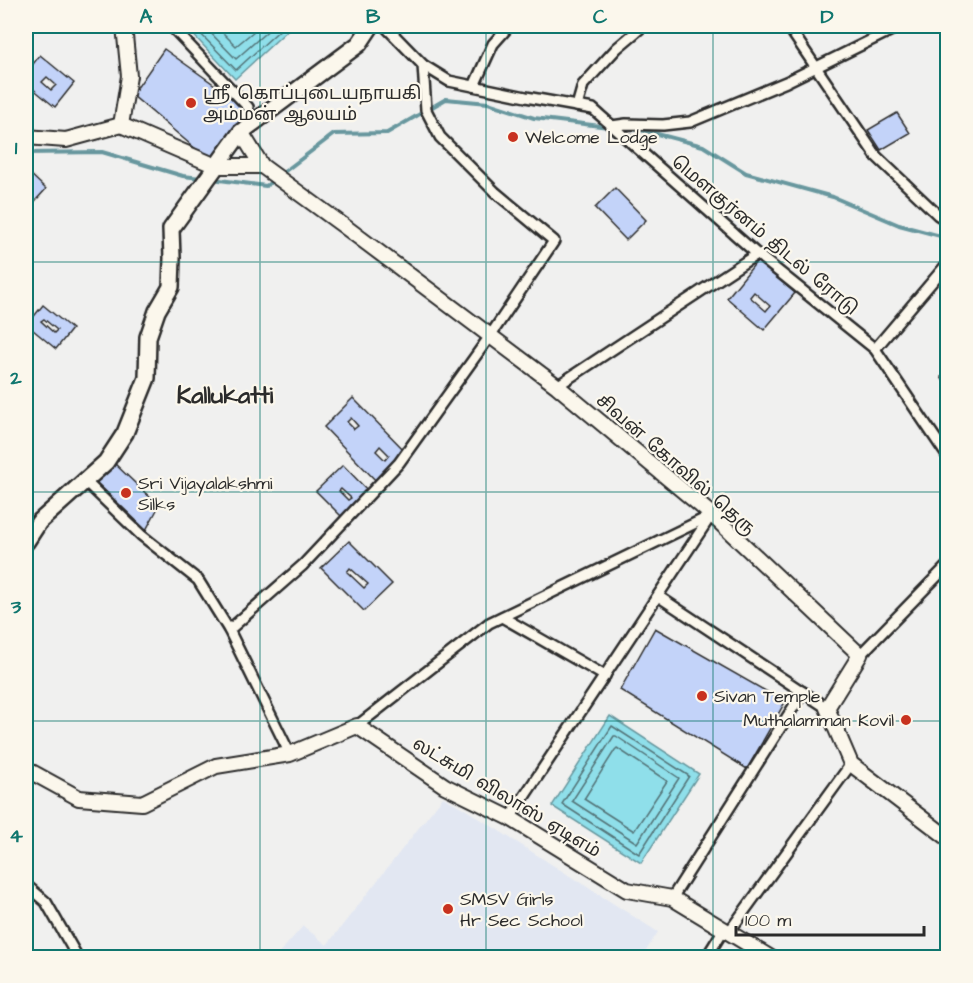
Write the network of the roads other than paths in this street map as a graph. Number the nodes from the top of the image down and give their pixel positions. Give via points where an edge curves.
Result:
1 (124, 26) edge
2 (171, 26) edge
3 (371, 26) edge
4 (385, 26) edge
5 (509, 26) edge
6 (643, 26) edge
7 (788, 26) edge
8 (900, 26) edge
9 (423, 65) junction
10 (816, 67) junction
11 (474, 86) junction
12 (577, 106) junction
13 (248, 107) dead end
14 (121, 124) junction
15 (612, 126) junction
16 (242, 132) junction
17 (26, 137) edge
18 (216, 165) junction
19 (262, 166) junction
20 (948, 221) edge
21 (757, 254) junction
22 (948, 263) edge
23 (490, 336) junction
24 (875, 349) junction
25 (557, 386) junction
26 (948, 457) edge
27 (85, 481) junction
28 (712, 515) junction
29 (26, 542) edge
30 (948, 565) edge
31 (658, 596) junction
32 (502, 617) junction
33 (229, 630) junction
34 (860, 655) junction
35 (605, 676) junction
36 (803, 692) junction
37 (827, 708) junction
38 (357, 726) junction
39 (290, 753) junction
40 (851, 764) junction
41 (26, 769) edge
42 (510, 818) junction
43 (948, 838) edge
44 (26, 885) edge
45 (672, 898) junction
46 (727, 931) junction
47 (78, 957) edge
48 (706, 957) edge
49 (771, 957) edge

1 - 14 street via 129,76
2 - 13 street
3 - 16 main road via 359,44
4 - 9 street, மௌகுர்னம் திடல் ரோடு
5 - 11 street via 493,44
6 - 12 street via 616,48 583,85
7 - 10 street
8 - 10 street
9 - 11 street, மௌகுர்னம் திடல் ரோடு via 449,81
9 - 23 street via 426,110 440,137 495,192 554,241
10 - 15 street via 690,122
10 - 20 street via 876,156
11 - 12 street, மௌகுர்னம் திடல் ரோடு
12 - 15 street, மௌகுர்னம் திடல் ரோடு via 593,109
14 - 17 street via 66,140
14 - 18 street
15 - 21 street, மௌகுர்னம் திடல் ரோடு
16 - 18 main road
16 - 19 street
18 - 19 street
18 - 27 main road via 171,229 171,287 148,337 147,378 137,406 106,462
19 - 23 street, சிவன் கோவில் தெரு
21 - 24 street, மௌகுர்னம் திடல் ரோடு
21 - 25 street
22 - 24 street
23 - 25 street, சிவன் கோவில் தெரு
23 - 33 street via 399,463 303,565
24 - 26 street, மௌகுர்னம் திடல் ரோடு
25 - 28 street, சிவன் கோவில் தெரு
27 - 29 main road via 39,522
27 - 33 street via 141,535 198,580
28 - 31 street
28 - 32 street
28 - 34 street, சிவன் கோவில் தெரு
30 - 34 street
31 - 35 street
31 - 36 street
32 - 35 street
32 - 38 street via 489,623
33 - 39 street
34 - 37 street
35 - 42 street
36 - 37 street
36 - 45 street
37 - 40 street
38 - 39 street
38 - 42 street, லட்சுமி விலாஸ் ஏடிஎம் via 445,786
39 - 41 street via 216,766 142,803 79,798
40 - 43 street
40 - 46 street
42 - 45 street, லட்சுமி விலாஸ் ஏடிஎம் via 627,890
44 - 47 street via 46,903
45 - 46 street
46 - 48 street
46 - 49 street

